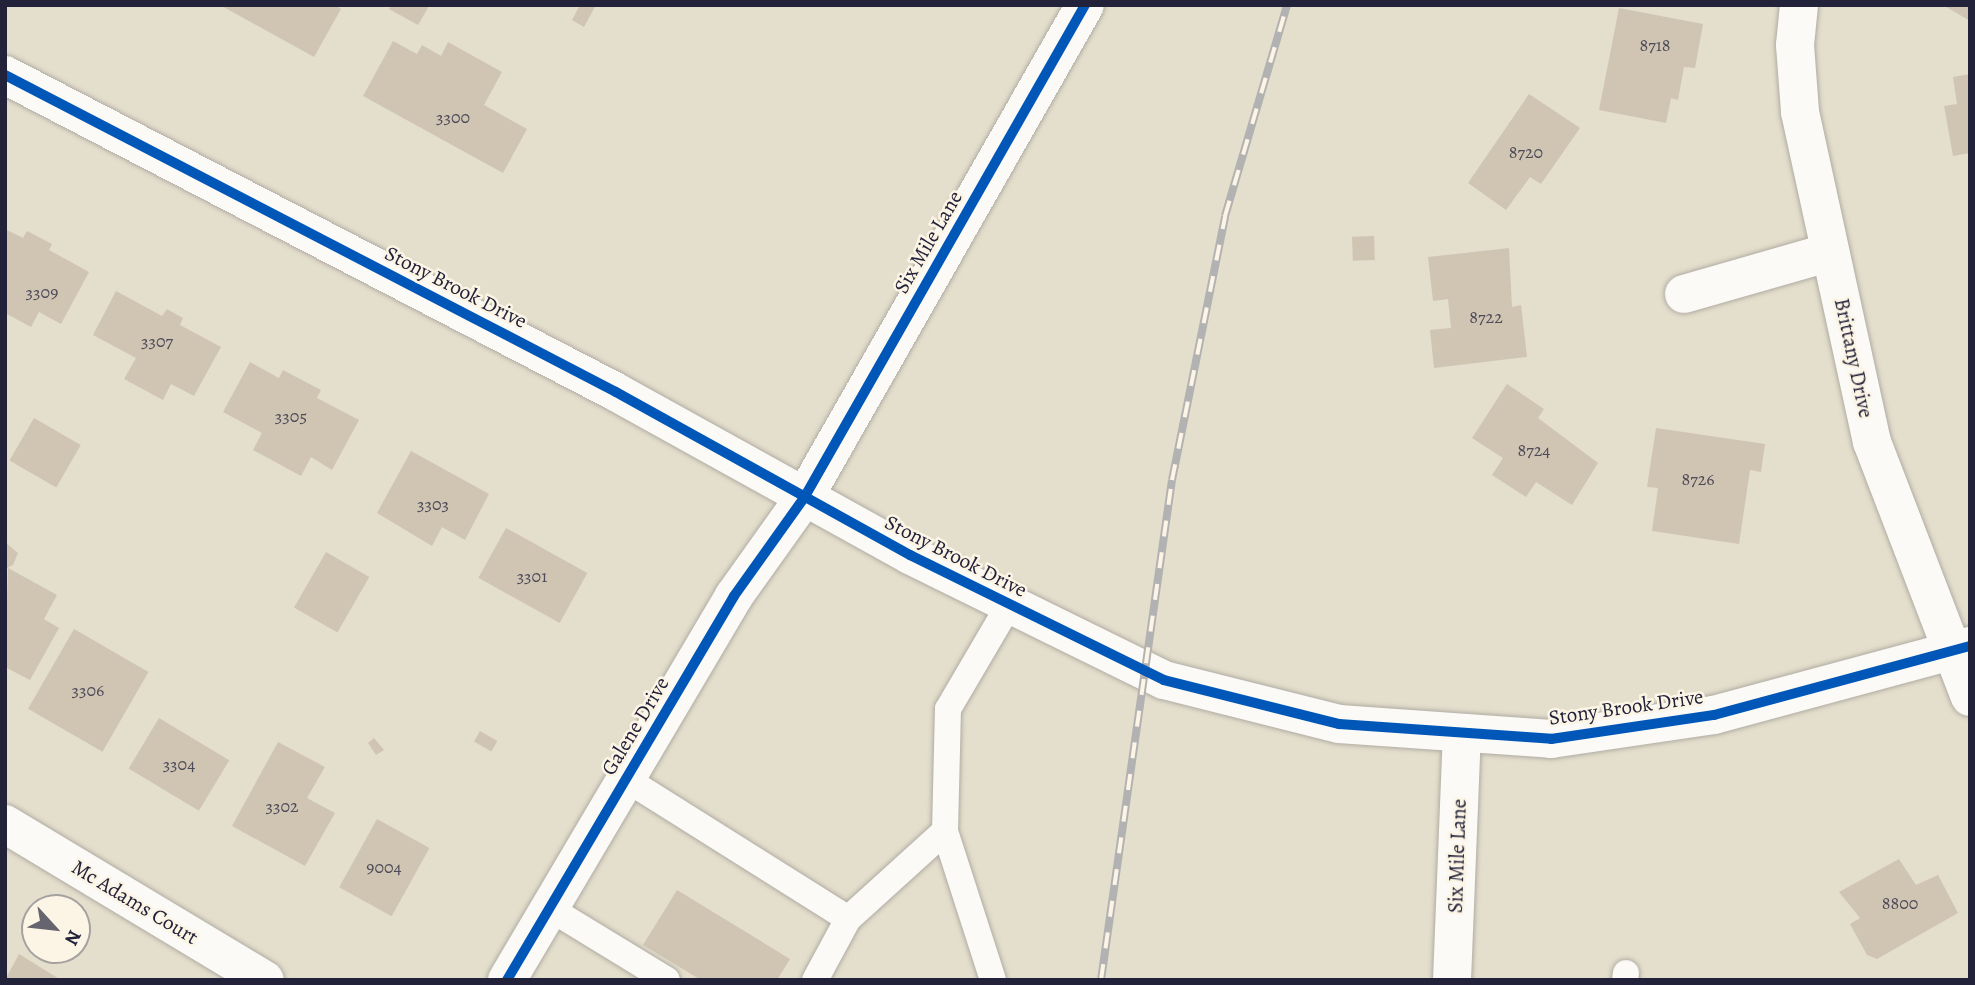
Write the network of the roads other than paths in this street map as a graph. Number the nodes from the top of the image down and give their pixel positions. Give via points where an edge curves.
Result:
1 (1085, 5) edge
2 (1799, 5) edge
3 (5, 75) edge
4 (1830, 251) junction
5 (1684, 294) dead end
6 (804, 498) junction
7 (1009, 605) junction
8 (1961, 648) edge
9 (1970, 697) edge
10 (1462, 733) junction
11 (626, 779) junction
12 (5, 824) edge
13 (945, 831) junction
14 (549, 908) junction
15 (848, 919) junction
16 (265, 980) edge
17 (507, 980) edge
18 (667, 980) edge
19 (815, 980) edge
20 (993, 980) edge
21 (1452, 980) edge

1 - 6 street, Six Mile Lane
2 - 4 street, Brittany Drive via 1795,45 1800,112
3 - 6 street, Stony Brook Drive via 616,392
4 - 5 street
4 - 8 street, Brittany Drive via 1872,442
6 - 7 street, Stony Brook Drive
6 - 11 street, Galene Drive via 734,596
7 - 10 street, Stony Brook Drive via 1164,680 1237,701 1339,724
7 - 13 lane via 948,709
8 - 9 street, Brittany Drive
8 - 10 street, Stony Brook Drive via 1714,715 1657,726 1551,739
10 - 21 street, Six Mile Lane
11 - 14 street, Galene Drive
11 - 15 lane
12 - 16 street, Mc Adams Court
13 - 15 lane
13 - 20 lane
14 - 17 street, Galene Drive
14 - 18 lane
15 - 19 lane

